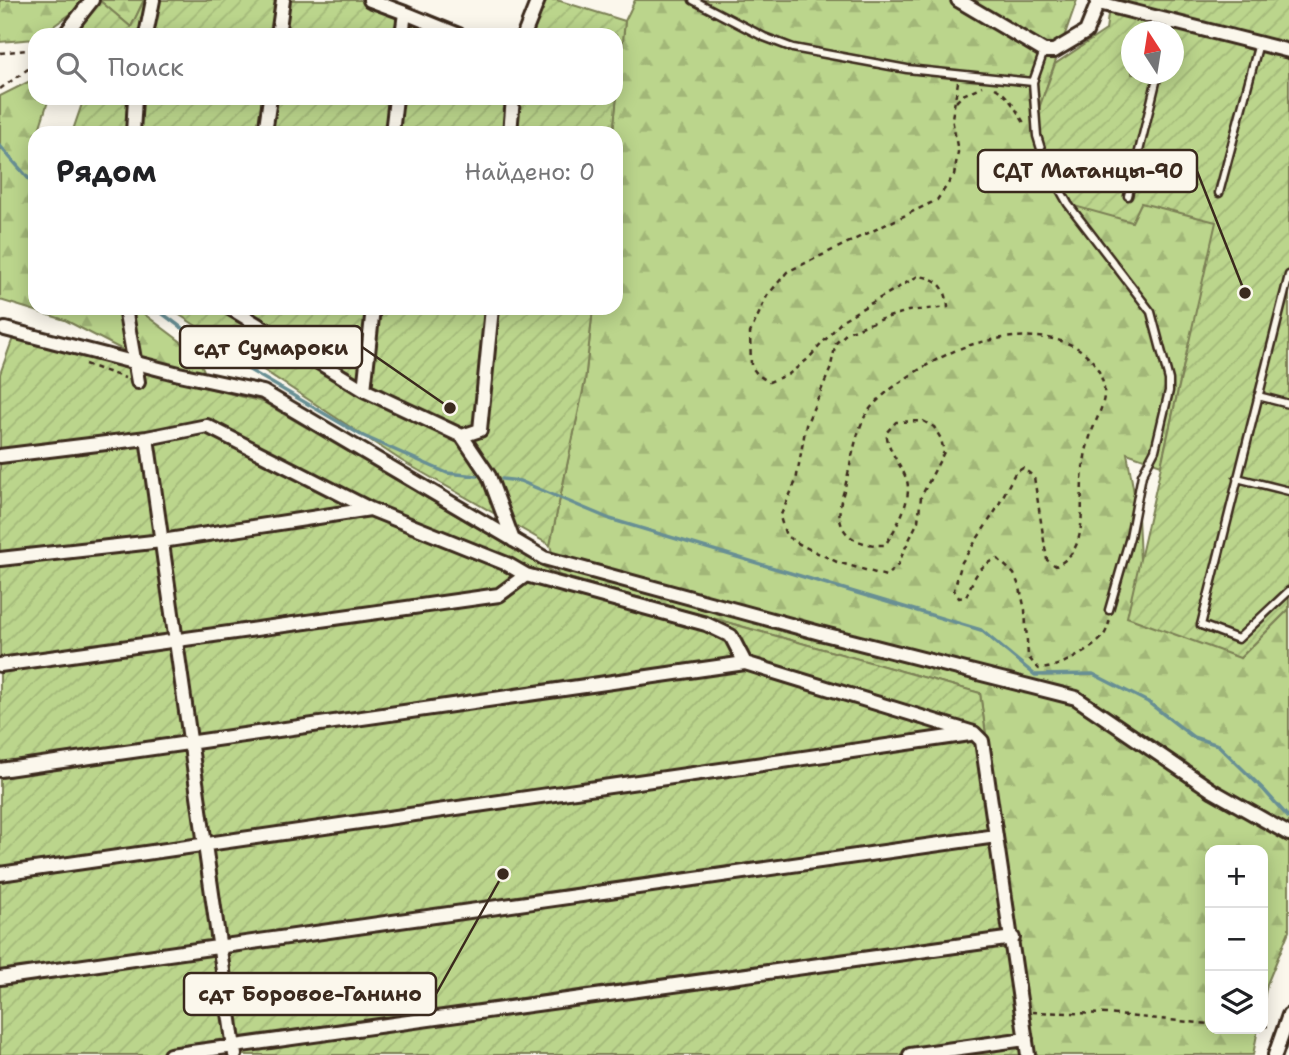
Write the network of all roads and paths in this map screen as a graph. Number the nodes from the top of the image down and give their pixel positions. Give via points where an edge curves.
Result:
1 (92, 0) edge
2 (153, 0) edge
3 (283, 0) edge
4 (370, 0) edge
5 (538, 0) edge
6 (693, 0) edge
7 (958, 0) edge
8 (1099, 1) edge
9 (405, 13) junction
10 (1156, 21) edge
11 (70, 28) edge
12 (147, 28) edge
13 (279, 28) edge
14 (403, 28) edge
15 (442, 28) edge
16 (527, 28) edge
17 (1184, 29) edge
18 (1259, 43) junction
19 (28, 50) edge
20 (1044, 51) junction
21 (1289, 51) edge
22 (0, 53) edge
23 (28, 69) edge
24 (960, 75) junction
25 (1033, 82) junction
26 (1156, 84) edge
27 (985, 85) dead end
28 (992, 87) dead end
29 (0, 89) edge
30 (135, 105) edge
31 (269, 105) edge
32 (395, 105) edge
33 (512, 105) edge
34 (954, 105) junction
35 (133, 126) edge
36 (266, 126) edge
37 (393, 126) edge
38 (511, 126) edge
39 (1027, 127) dead end
40 (1219, 193) dead end
41 (1128, 196) dead end
42 (1289, 275) edge
43 (126, 315) edge
44 (245, 315) edge
45 (372, 315) edge
46 (491, 315) edge
47 (1279, 315) junction
48 (1289, 317) edge
49 (5, 329) dead end
50 (134, 363) junction
51 (138, 382) dead end
52 (364, 390) junction
53 (1258, 396) junction
54 (1289, 404) edge
55 (462, 436) junction
56 (147, 438) junction
57 (0, 456) edge
58 (1237, 478) junction
59 (1289, 491) edge
60 (370, 509) junction
61 (513, 540) junction
62 (162, 541) junction
63 (0, 559) edge
64 (526, 575) junction
65 (1289, 591) edge
66 (1109, 610) joint
67 (176, 641) junction
68 (745, 663) junction
69 (0, 665) edge
70 (974, 733) junction
71 (190, 744) junction
72 (0, 770) edge
73 (1289, 834) edge
74 (996, 836) junction
75 (204, 845) junction
76 (0, 874) edge
77 (1013, 938) junction
78 (219, 946) junction
79 (0, 978) edge
80 (1022, 1012) junction
81 (1289, 1015) edge
82 (1205, 1024) edge
83 (1026, 1039) junction
84 (234, 1050) edge
85 (170, 1055) edge
86 (911, 1055) edge
87 (1028, 1055) edge
88 (1275, 1055) edge

1 - 11 street
2 - 12 street
3 - 13 street
4 - 9 street
5 - 16 street
6 - 24 lane via 793,48
7 - 20 street
8 - 10 street
8 - 20 street via 1086,32 1054,51
9 - 14 street
9 - 15 street
17 - 18 street
18 - 21 street
18 - 40 lane
19 - 22 path
20 - 25 lane
23 - 29 path
24 - 25 lane
24 - 34 path
25 - 66 lane via 1037,136 1046,165 1068,204 1146,303 1169,380 1156,450 1142,475
26 - 41 lane
27 - 34 path via 963,95
28 - 39 path via 1013,104
30 - 35 street
31 - 36 street
32 - 37 street
33 - 38 street
34 - 66 path via 958,152 954,175 937,200 787,272 768,296 750,333 751,366 769,382 808,359 844,319 918,276 931,277 947,296 948,307 878,320 848,332 836,343 830,370 806,425 796,481 780,517 782,527 786,536 837,562 886,576 898,565 918,521 921,497 944,452 934,427 923,421 896,422 886,433 889,449 908,482 898,527 885,545 867,546 852,540 840,524 840,502 866,414 903,379 966,346 1004,338 1056,339 1087,353 1097,365 1104,387 1084,463 1077,548 1056,565 1047,560 1034,477 1023,468 1015,473 962,562 954,590 959,598 966,597 977,573 988,561 998,559 1014,574 1025,610 1028,657 1039,669 1053,669 1104,636
42 - 47 lane
43 - 50 street
44 - 52 street
45 - 52 street
46 - 55 street via 480,430
47 - 48 lane
47 - 53 lane
49 - 50 street
50 - 51 street
50 - 61 street via 263,392
52 - 55 street
53 - 54 lane
53 - 58 lane
55 - 61 street via 489,477
56 - 57 street
56 - 60 street via 207,426
56 - 62 street
58 - 59 lane
58 - 65 lane via 1201,625 1238,639
60 - 62 street
60 - 64 street
61 - 73 street via 544,558 1076,698 1213,792
62 - 63 street
62 - 67 street
64 - 67 street via 499,595
64 - 68 street via 706,624 731,636
67 - 69 street
67 - 71 street
68 - 70 street
68 - 71 street
70 - 74 street via 982,741
70 - 75 street
71 - 72 street
71 - 75 street
74 - 77 street
74 - 78 street
75 - 76 street
75 - 78 street
77 - 80 street
77 - 84 street
78 - 79 street
78 - 84 street
80 - 82 path
80 - 83 street
81 - 88 street
83 - 86 street
83 - 87 street
84 - 85 street

